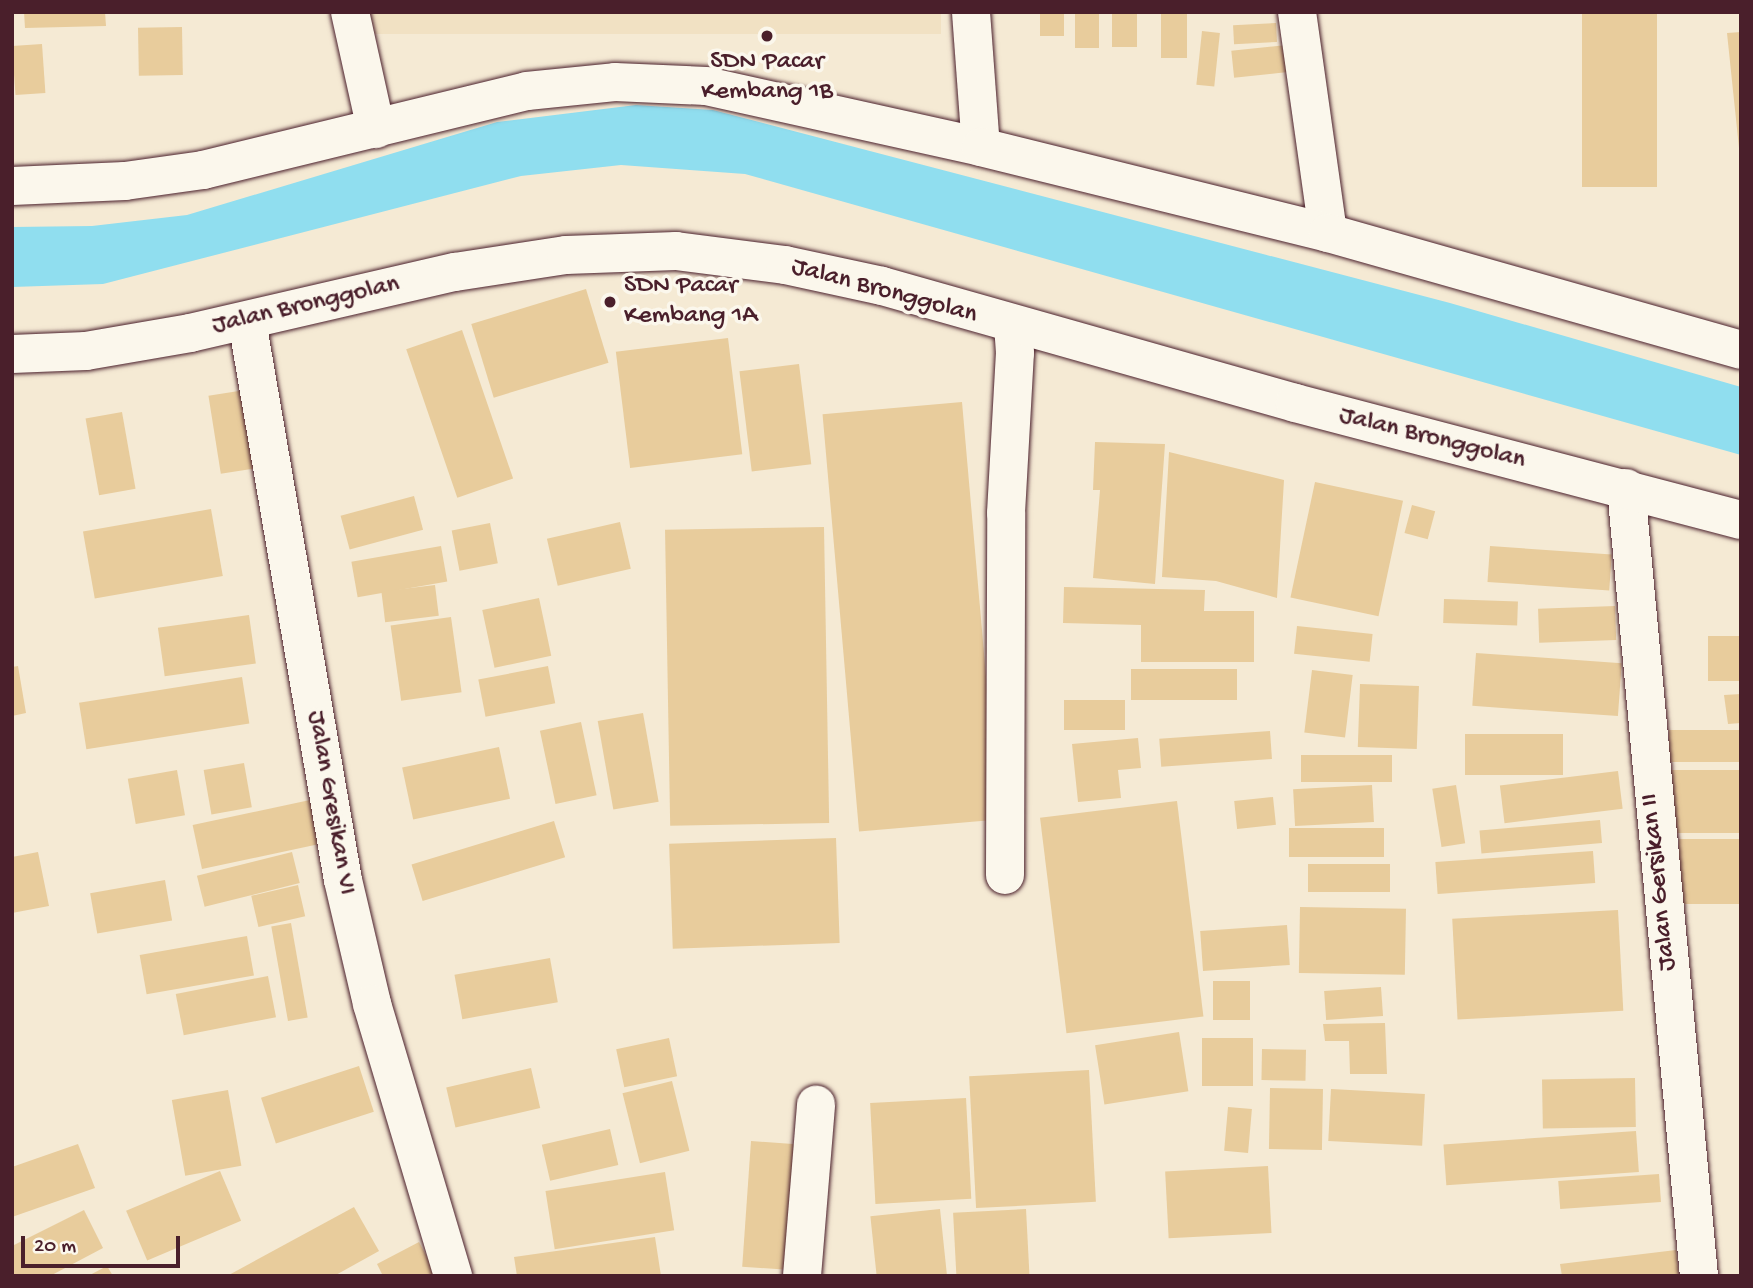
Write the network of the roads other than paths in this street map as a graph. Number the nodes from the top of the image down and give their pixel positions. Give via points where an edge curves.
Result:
1 (350, 12) edge
2 (971, 12) edge
3 (1297, 12) edge
4 (376, 129) junction
5 (981, 147) junction
6 (12, 186) edge
7 (1328, 233) junction
8 (247, 321) junction
9 (1013, 326) junction
10 (1741, 349) edge
11 (12, 354) edge
12 (1626, 488) junction
13 (1741, 520) edge
14 (1005, 875) dead end
15 (816, 1105) dead end
16 (453, 1276) edge
17 (802, 1276) edge
18 (1699, 1276) edge

1 - 4 main road
2 - 5 main road
3 - 7 main road
4 - 5 main road via 527,91 660,83 788,102
4 - 6 main road via 203,170 125,181
5 - 7 main road
7 - 10 main road
8 - 9 main road, Jalan Bronggolan via 455,272 566,255 676,251 785,265 882,286
8 - 11 main road, Jalan Bronggolan via 116,347
8 - 16 main road, Jalan Gresikan VI via 343,880 372,1004
9 - 12 main road, Jalan Bronggolan via 1457,447
9 - 14 main road via 1006,513
12 - 13 main road, Jalan Bronggolan
12 - 18 main road, Jalan Gersikan II
15 - 17 main road

